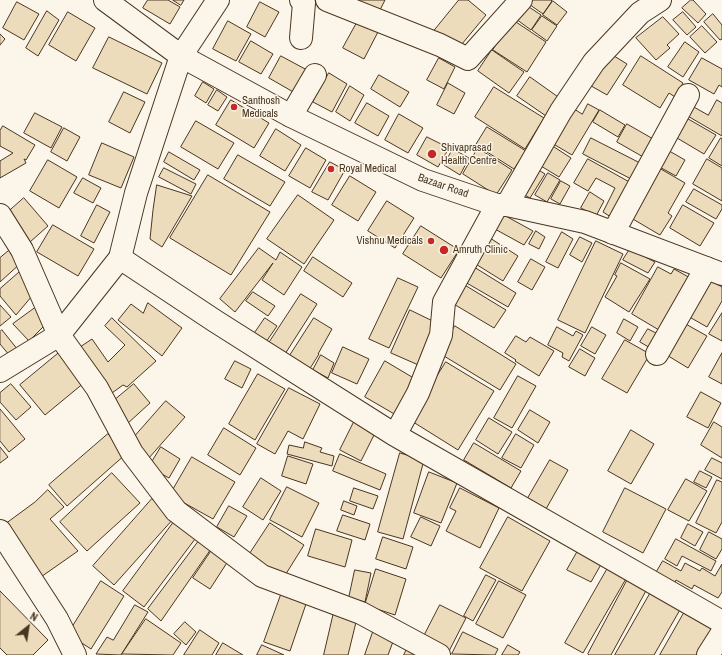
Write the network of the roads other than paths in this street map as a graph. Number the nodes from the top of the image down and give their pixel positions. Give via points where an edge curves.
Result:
1 (105, 0) edge
2 (218, 0) edge
3 (302, 0) edge
4 (326, 0) edge
5 (521, 0) edge
6 (660, 0) edge
7 (301, 38) dead end
8 (181, 56) junction
9 (315, 75) dead end
10 (688, 95) dead end
11 (291, 116) junction
12 (502, 205) junction
13 (0, 215) edge
14 (613, 233) junction
15 (120, 258) junction
16 (714, 271) edge
17 (60, 335) junction
18 (657, 354) dead end
19 (0, 371) edge
20 (395, 435) junction
21 (0, 531) edge
22 (722, 622) edge
23 (722, 633) edge
24 (76, 655) edge
25 (439, 655) edge
26 (708, 655) edge

1 - 8 street, Bazaar Road
2 - 8 street
3 - 7 street via 304,4
4 - 5 street via 440,45 468,59
6 - 12 street via 640,13 594,62
8 - 11 street, Bazaar Road
8 - 15 street via 136,193
9 - 11 street
10 - 14 street
11 - 12 street, Bazaar Road via 423,180
12 - 14 street, Bazaar Road via 585,222
12 - 20 street via 444,302 441,334 418,393
13 - 17 street via 22,250
14 - 16 street, Bazaar Road
15 - 17 street
15 - 20 street
16 - 18 street
17 - 19 street
17 - 25 street via 97,388 132,454 176,511 262,576 361,613
20 - 22 street
21 - 24 street via 57,619
23 - 26 street

